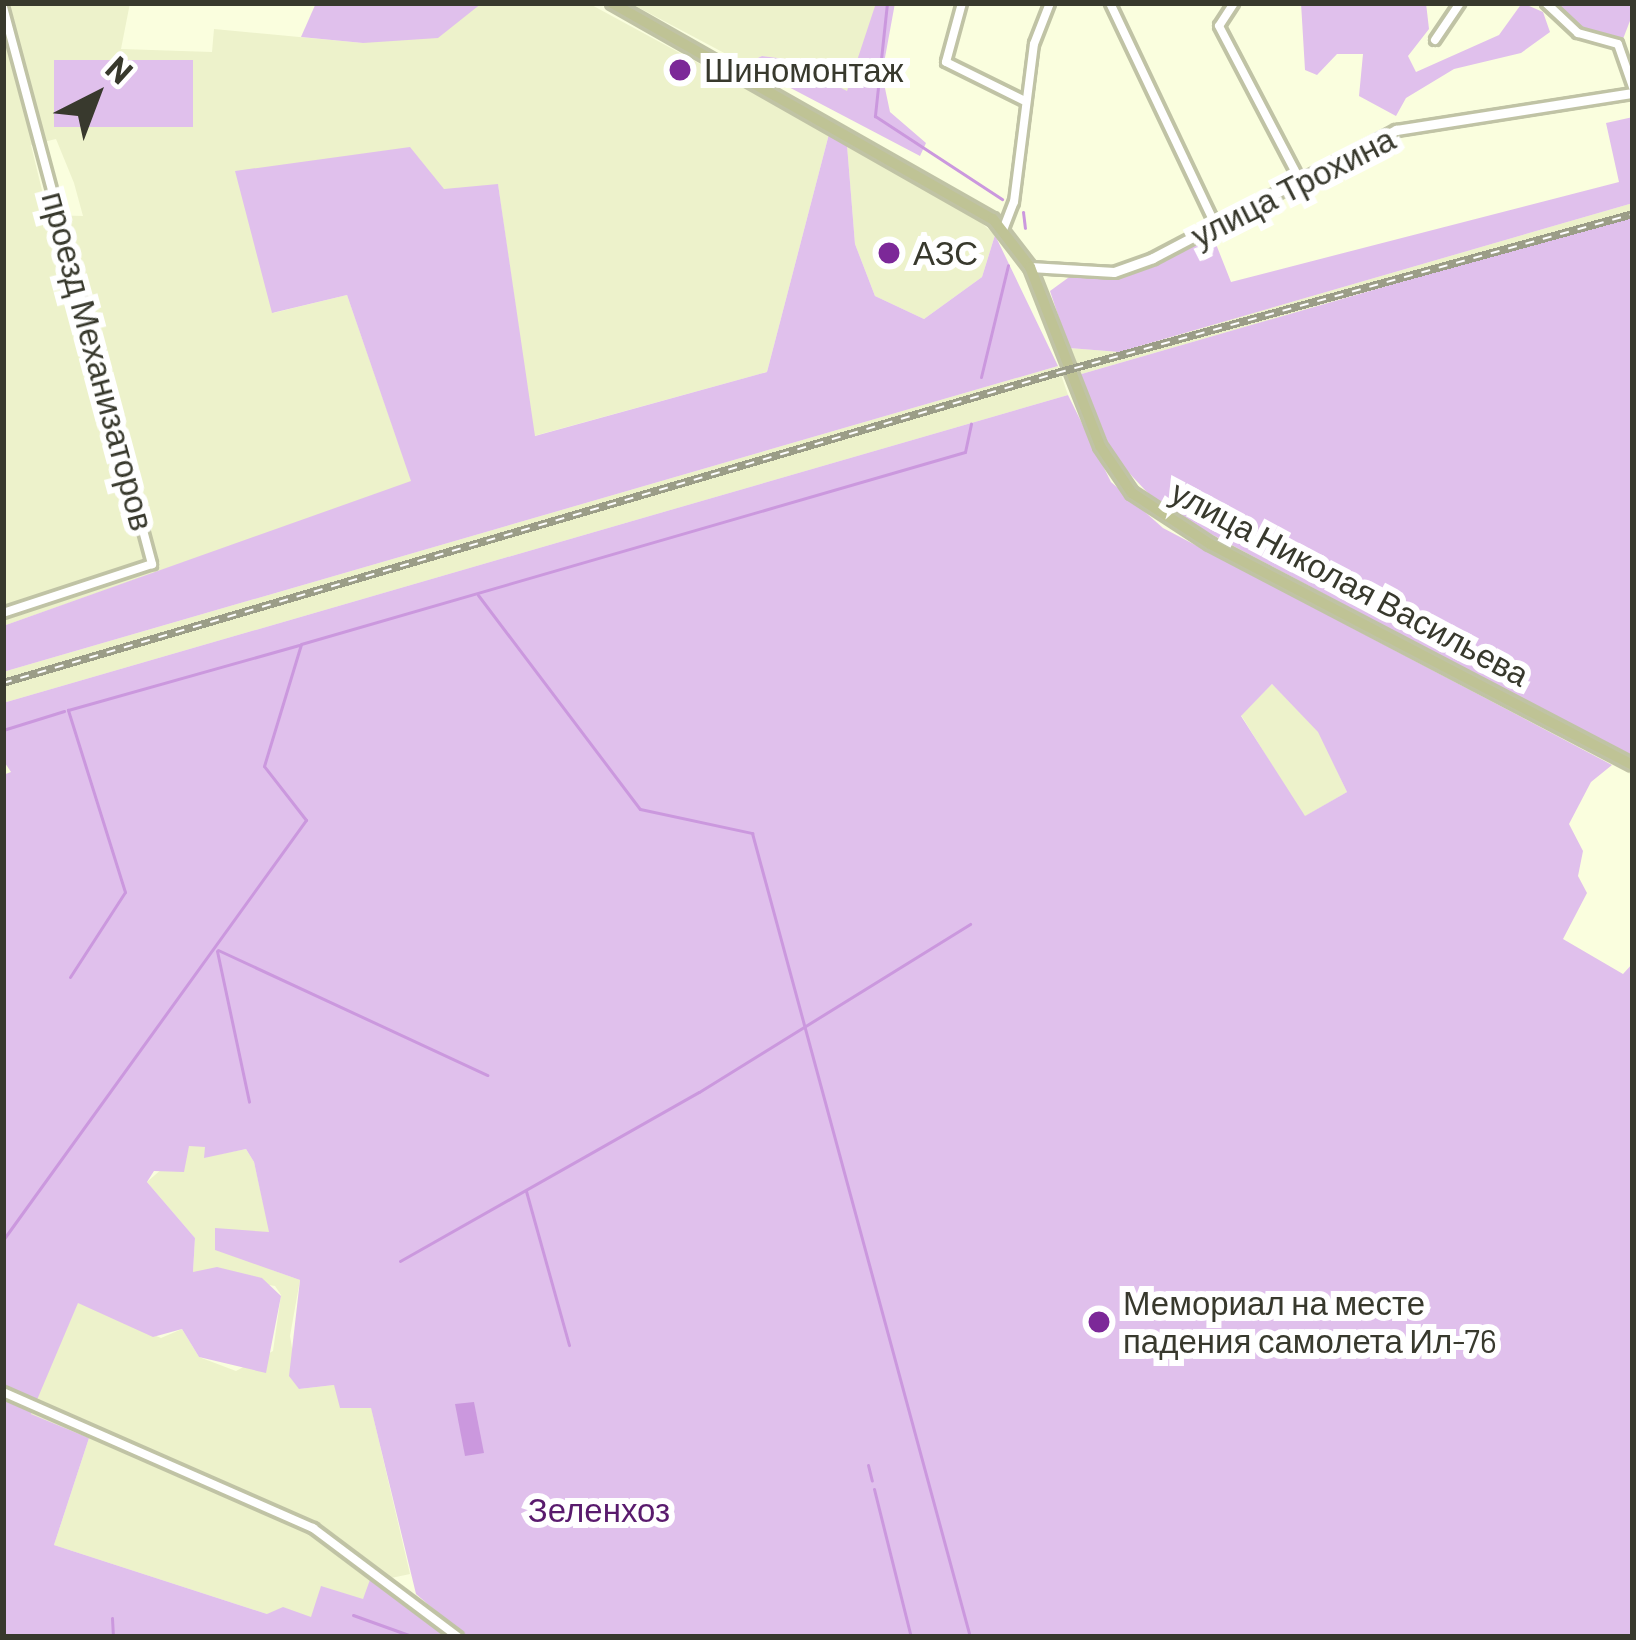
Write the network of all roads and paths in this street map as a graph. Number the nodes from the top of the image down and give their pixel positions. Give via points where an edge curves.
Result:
1 (612, 3) edge
2 (962, 3) edge
3 (1050, 3) edge
4 (1110, 3) edge
5 (1234, 3) edge
6 (1460, 3) edge
7 (1546, 3) edge
8 (3, 8) edge
9 (1435, 40) dead end
10 (1633, 90) edge
11 (1023, 100) junction
12 (1300, 180) junction
13 (1216, 226) junction
14 (1003, 230) junction
15 (1030, 268) junction
16 (3, 613) edge
17 (1633, 765) edge
18 (3, 1392) edge
19 (458, 1637) edge

1 - 14 main road, улица Николая Васильева via 927,175
2 - 11 street via 946,62
3 - 11 street
4 - 13 street
5 - 12 street via 1219,26
6 - 9 street
7 - 10 street via 1578,33 1618,44
8 - 16 street, проезд Механизаторов via 152,564
10 - 12 street, улица Трохина via 1396,130
11 - 14 street via 1014,202
12 - 13 street, улица Трохина
13 - 15 street, улица Трохина via 1114,272
14 - 15 main road, улица Николая Васильева
15 - 17 main road, улица Николая Васильева via 1100,446 1132,493 1210,544
18 - 19 street via 313,1528

